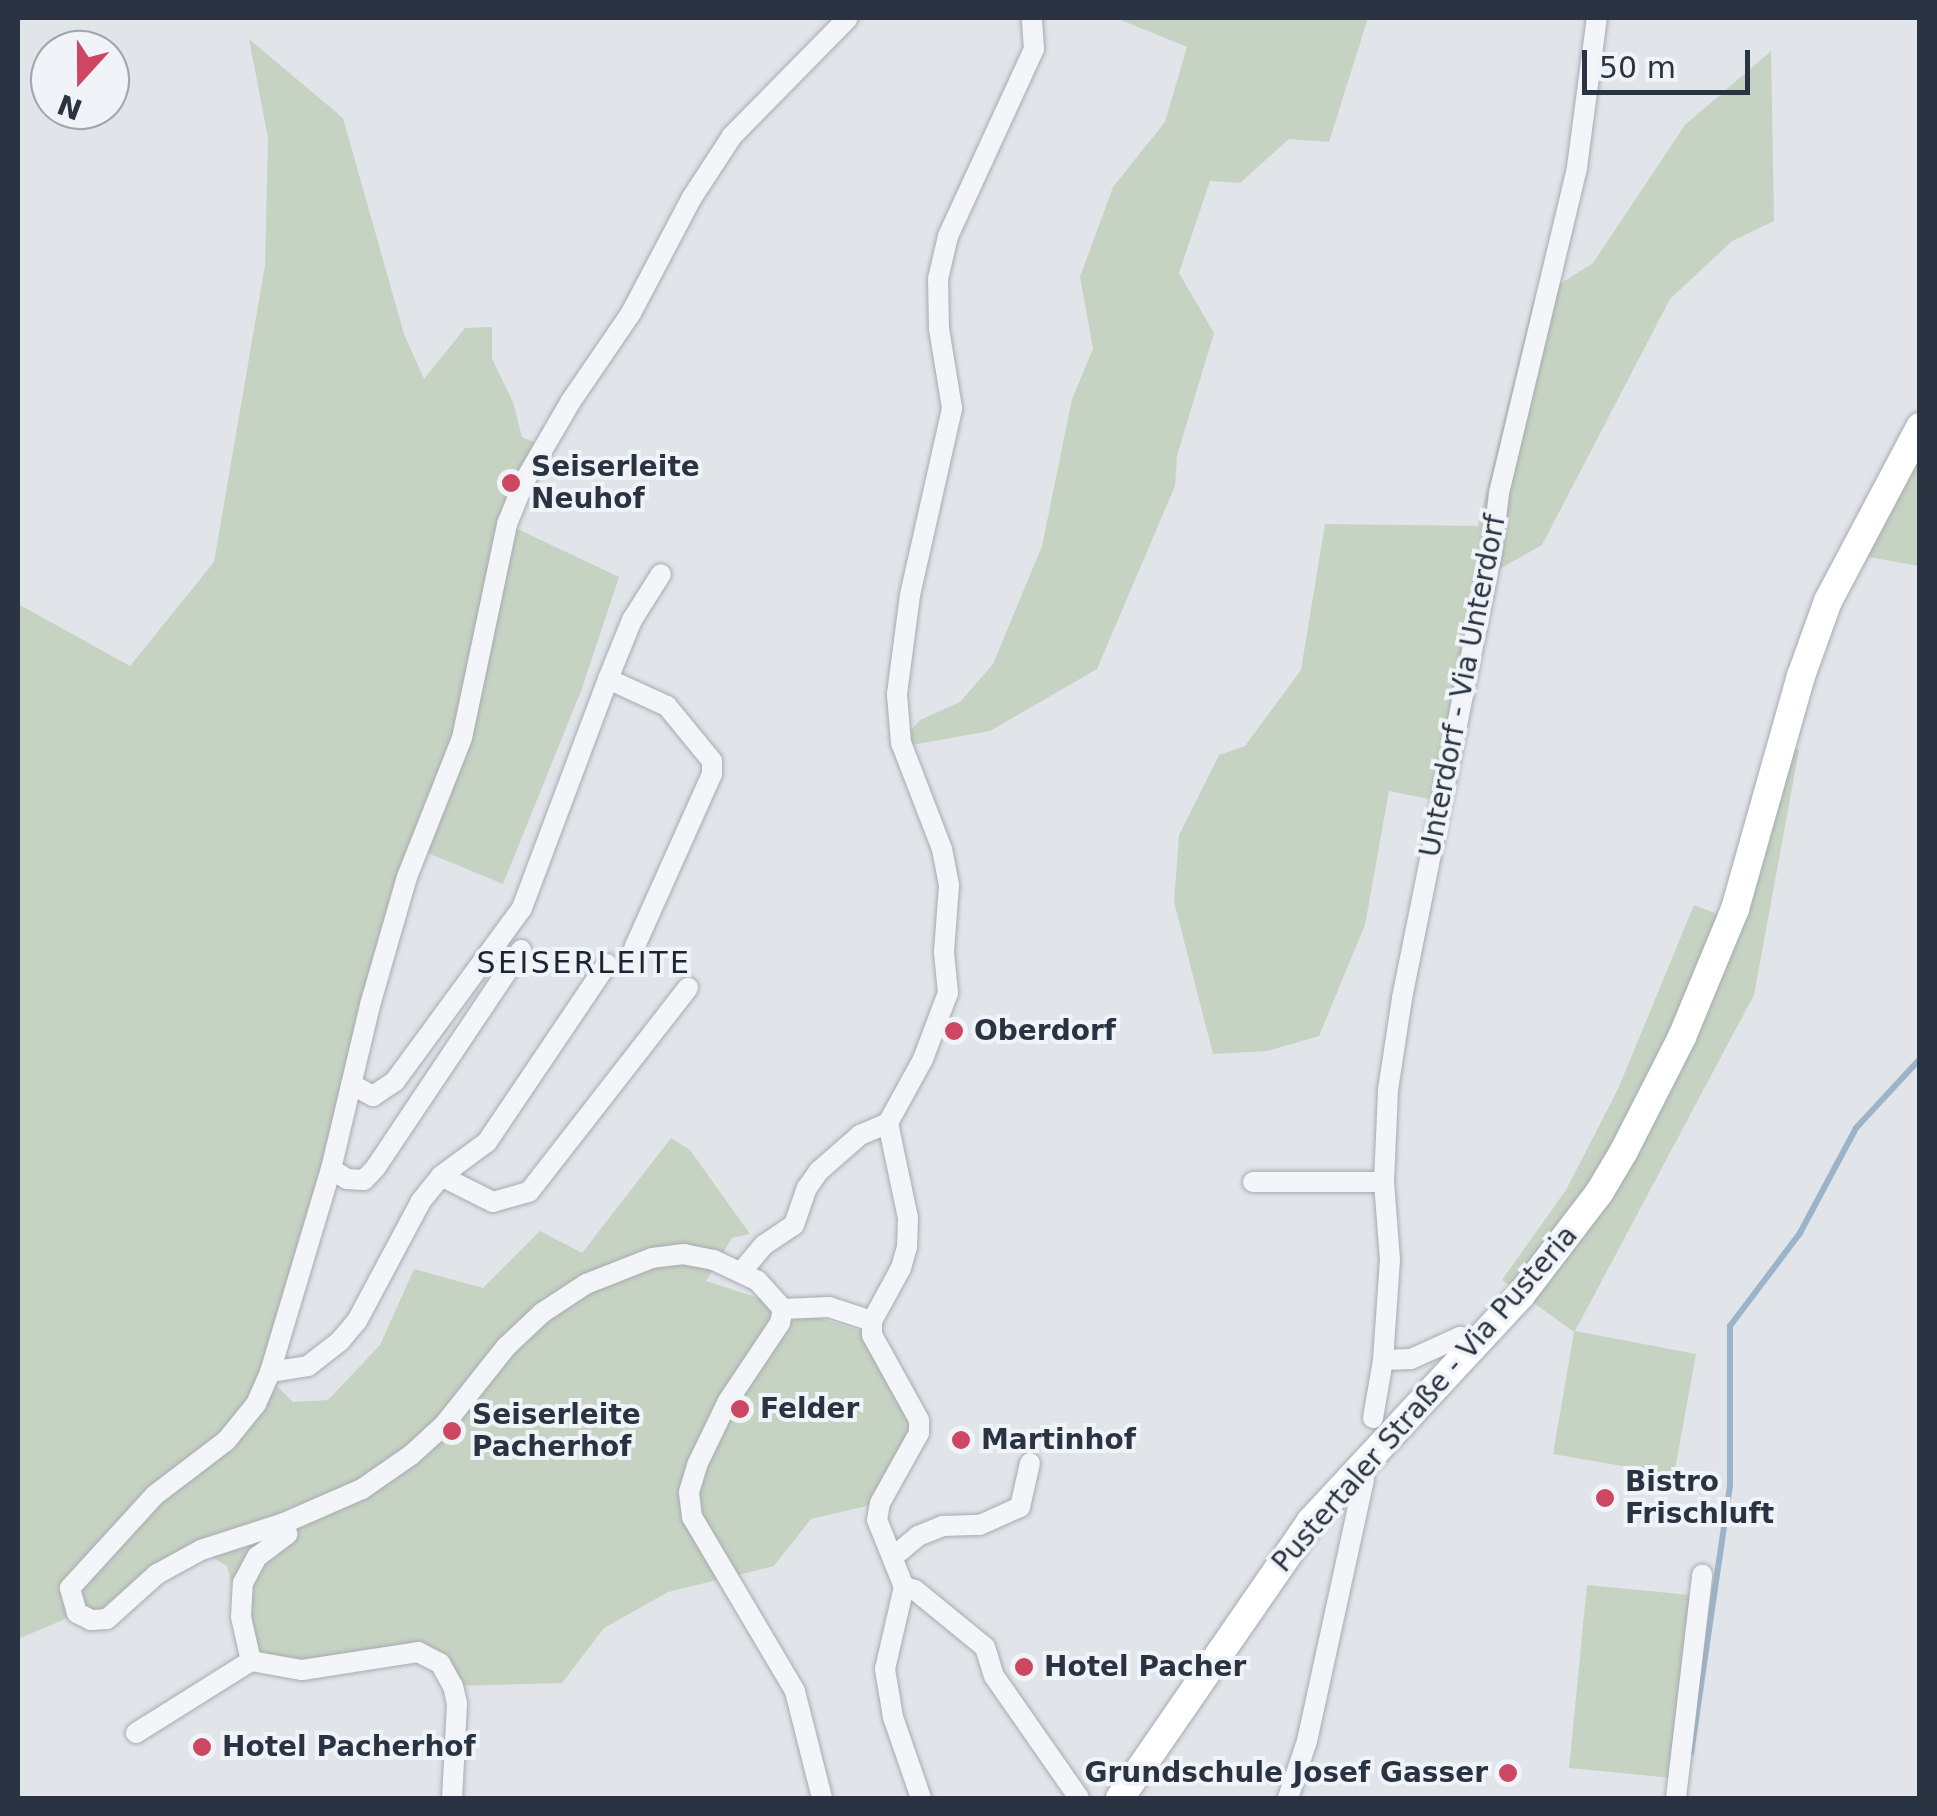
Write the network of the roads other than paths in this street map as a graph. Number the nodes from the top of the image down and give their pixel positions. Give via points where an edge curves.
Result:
1 (848, 18) edge
2 (1032, 18) edge
3 (1598, 18) edge
4 (1920, 426) edge
5 (661, 574) dead end
6 (608, 679) junction
7 (634, 948) dead end
8 (521, 950) dead end
9 (607, 964) dead end
10 (688, 988) dead end
11 (353, 1085) junction
12 (888, 1122) junction
13 (331, 1170) junction
14 (441, 1176) junction
15 (1253, 1182) dead end
16 (1384, 1182) junction
17 (742, 1271) junction
18 (783, 1309) junction
19 (872, 1320) junction
20 (1474, 1346) junction
21 (1383, 1360) junction
22 (270, 1372) junction
23 (1373, 1418) dead end
24 (1030, 1464) dead end
25 (1364, 1479) dead end
26 (284, 1523) junction
27 (893, 1557) junction
28 (1702, 1575) dead end
29 (904, 1587) junction
30 (251, 1661) junction
31 (136, 1732) dead end
32 (452, 1798) edge
33 (822, 1798) edge
34 (922, 1798) edge
35 (1079, 1798) edge
36 (1120, 1798) edge
37 (1288, 1798) edge
38 (1676, 1798) edge

1 - 11 street via 732,136 632,313 524,480 506,524 462,738 407,877
2 - 12 street via 1034,49 948,236 938,279 952,408 910,595 898,694 901,743 949,885 948,993 923,1059
3 - 16 street, Unterdorf - Via Unterdorf via 1577,167 1498,493 1492,552 1402,998
4 - 20 main road, Pustertaler Straße - Via Pusteria via 1828,601 1734,909 1654,1094 1588,1208
5 - 6 street via 632,620
6 - 7 street via 667,706 712,760 712,774
6 - 11 street via 522,908 395,1081 373,1096
8 - 13 street via 376,1167 364,1180
9 - 14 street via 487,1142
10 - 14 street via 530,1192 493,1202
11 - 13 street
12 - 17 street via 860,1135 819,1171 794,1225
12 - 19 street via 908,1218 907,1247
13 - 22 street
14 - 22 street via 340,1342 308,1366
15 - 16 street
16 - 21 street, Unterdorf - Via Unterdorf via 1390,1260
17 - 18 street
17 - 26 street via 684,1254 652,1258 586,1284 506,1348 411,1456 362,1489
18 - 19 street via 829,1307
18 - 33 street via 696,1465 692,1518 795,1691
19 - 27 street via 872,1335 919,1420 919,1432 880,1503 878,1520
20 - 21 street via 1460,1336 1411,1359
20 - 36 main road, Pustertaler Straße - Via Pusteria via 1312,1521
21 - 23 street, Unterdorf - Via Unterdorf
22 - 26 street via 256,1404 226,1440 155,1495 78,1576 71,1600 77,1614 107,1618 157,1574 201,1550
24 - 27 street via 1020,1507 980,1526 930,1531
25 - 37 street
26 - 30 street via 287,1534 257,1557 243,1583 241,1617
27 - 29 street
28 - 38 street
29 - 34 street via 885,1669 893,1717
29 - 35 street via 985,1647 994,1676
30 - 31 street
30 - 32 street via 302,1670 418,1652 440,1663 457,1704

